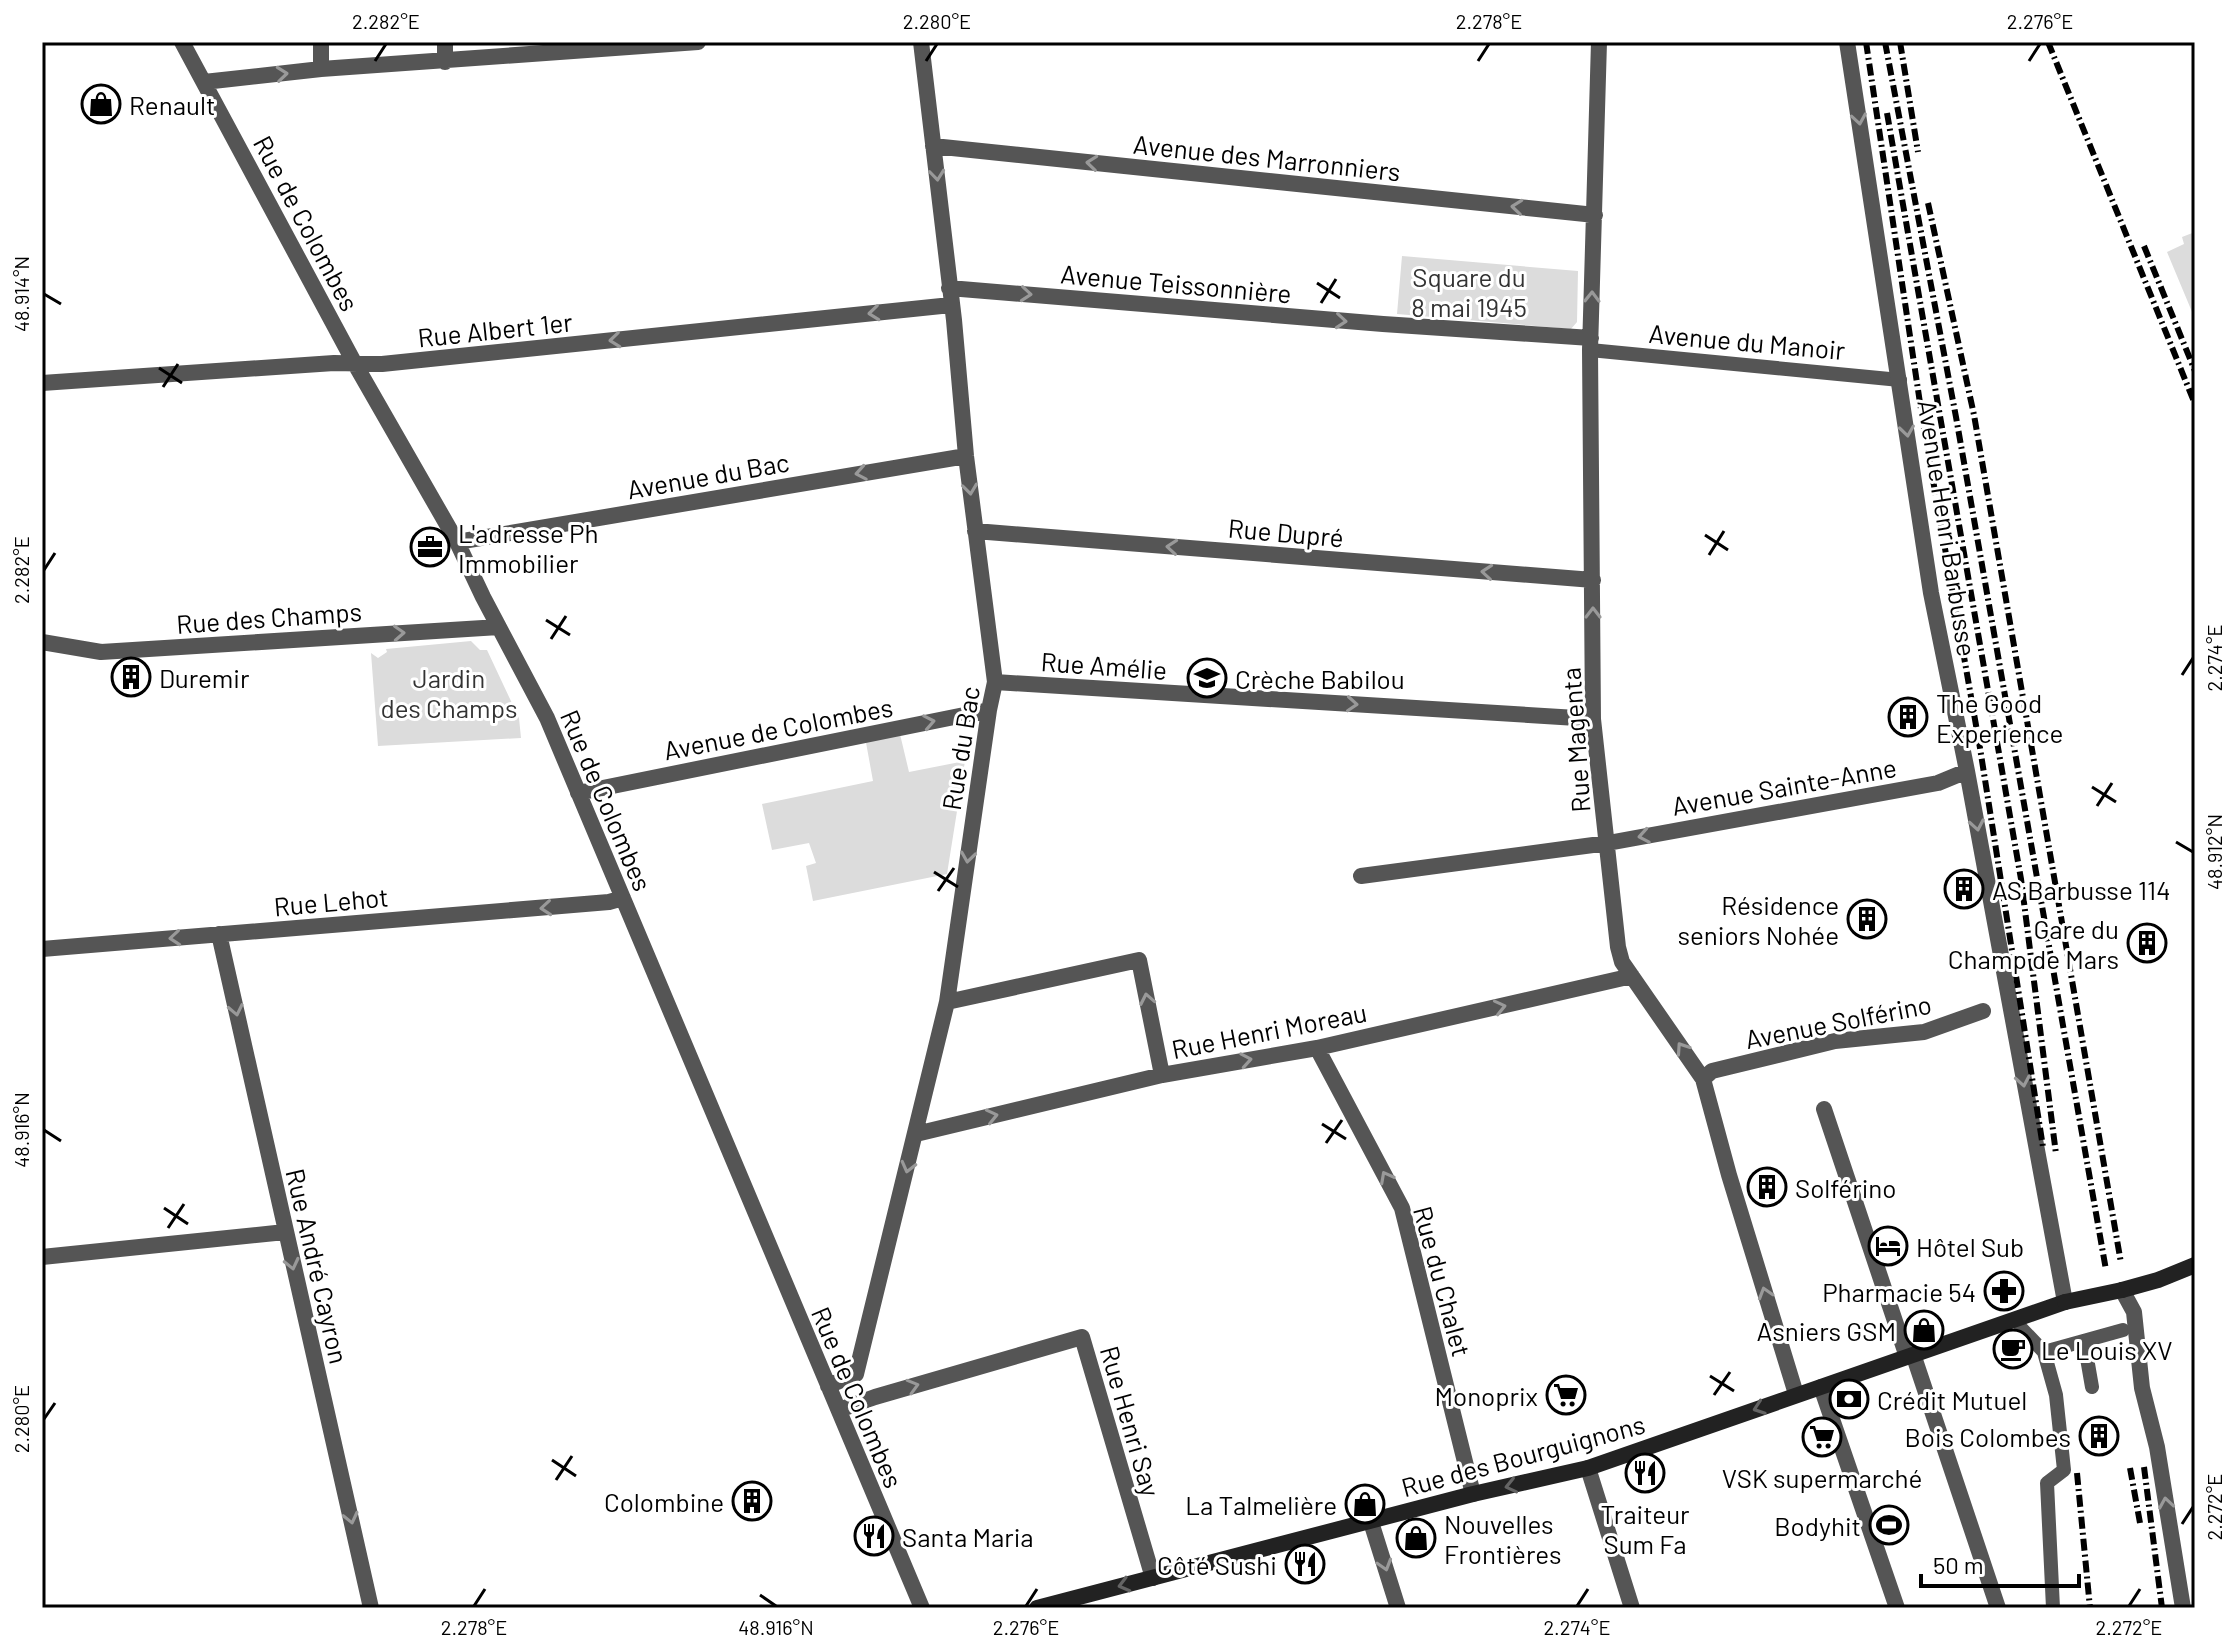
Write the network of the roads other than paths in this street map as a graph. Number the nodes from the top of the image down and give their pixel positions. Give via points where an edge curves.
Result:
1 (182, 42) edge
2 (321, 42) edge
3 (445, 42) edge
4 (698, 42) edge
5 (921, 42) edge
6 (1599, 42) edge
7 (1847, 42) edge
8 (622, 44) edge
9 (445, 62) junction
10 (321, 69) junction
11 (204, 82) junction
12 (933, 146) junction
13 (1595, 215) junction
14 (950, 297) junction
15 (1591, 344) junction
16 (355, 364) junction
17 (1900, 380) junction
18 (42, 383) edge
19 (966, 456) junction
20 (975, 531) junction
21 (457, 542) junction
22 (1593, 580) junction
23 (499, 627) junction
24 (42, 642) edge
25 (995, 682) junction
26 (989, 710) junction
27 (1593, 719) junction
28 (1967, 771) junction
29 (578, 793) junction
30 (1608, 843) junction
31 (1361, 876) dead end
32 (623, 898) junction
33 (219, 934) junction
34 (42, 949) edge
35 (1632, 976) junction
36 (947, 1002) junction
37 (1983, 1011) dead end
38 (1317, 1048) junction
39 (1162, 1075) junction
40 (1703, 1079) junction
41 (1824, 1109) dead end
42 (916, 1134) junction
43 (285, 1232) junction
44 (42, 1257) edge
45 (2195, 1265) edge
46 (2151, 1282) junction
47 (2122, 1290) junction
48 (2065, 1302) junction
49 (2134, 1312) junction
50 (2021, 1328) dead end
51 (2123, 1330) dead end
52 (2084, 1341) junction
53 (2044, 1352) junction
54 (1910, 1355) junction
55 (856, 1374) junction
56 (828, 1386) junction
57 (1821, 1387) junction
58 (2092, 1387) dead end
59 (1796, 1394) junction
60 (875, 1397) junction
61 (839, 1410) junction
62 (1588, 1468) junction
63 (1473, 1494) junction
64 (1371, 1522) junction
65 (1153, 1578) junction
66 (371, 1608) edge
67 (922, 1608) edge
68 (1037, 1608) edge
69 (1398, 1608) edge
70 (1632, 1608) edge
71 (1897, 1608) edge
72 (1998, 1608) edge
73 (2053, 1608) edge
74 (2183, 1608) edge

1 - 11 street, Rue de Colombes
2 - 10 street
3 - 9 street
4 - 8 street
5 - 12 street, Rue du Bac
6 - 13 street, Rue Magenta
7 -> 17 street, Avenue Henri Barbusse
8 - 9 street
9 - 10 street
11 -> 10 street
11 - 16 street, Rue de Colombes
13 -> 12 street, Avenue des Marronniers
12 -> 14 street, Rue du Bac
15 -> 13 street, Rue Magenta
14 -> 15 street, Avenue Teissonnière
14 -> 16 street, Rue Albert 1er
14 - 19 street, Rue du Bac
15 - 17 street, Avenue du Manoir
15 - 22 street, Rue Magenta
16 - 18 street, Rue Albert 1er
16 - 21 street, Rue de Colombes
17 -> 28 street, Avenue Henri Barbusse via 1931,593
19 -> 20 street, Rue du Bac
19 -> 21 street, Avenue du Bac
22 -> 20 street, Rue Dupré
20 - 25 street, Rue du Bac
21 - 23 street, Rue de Colombes
27 -> 22 street, Rue Magenta
24 -> 23 street, Rue des Champs via 101,652
23 - 29 street, Rue de Colombes via 547,718
25 - 26 street, Rue du Bac
25 -> 27 street, Rue Amélie
29 -> 26 street, Avenue de Colombes
26 -> 36 street, Rue du Bac
27 - 30 street, Rue Magenta
28 -> 30 street, Avenue Sainte-Anne via 1938,783
28 -> 48 street, Avenue Henri Barbusse
29 - 32 street, Rue de Colombes
30 - 31 street, Avenue Sainte-Anne
30 - 35 street, Rue Magenta via 1618,947
32 -> 33 street, Rue Lehot
32 - 56 street, Rue de Colombes
33 -> 34 street, Rue Lehot
33 -> 43 street, Rue André Cayron
38 -> 35 street, Rue Henri Moreau
40 -> 35 street, Rue Magenta
39 -> 36 street via 1139,960
36 - 42 street, Rue du Bac
37 - 40 street, Avenue Solférino via 1924,1032 1835,1041 1712,1071
39 -> 38 street, Rue Henri Moreau
63 -> 38 street, Rue du Chalet via 1402,1208
42 -> 39 street, Rue Henri Moreau
59 -> 40 street, Rue Magenta
41 - 54 street
42 -> 55 street, Rue du Bac
43 - 44 street
43 -> 66 street, Rue André Cayron
45 - 46 main road, Rue des Bourguignons
46 - 47 main road, Rue des Bourguignons
46 - 49 street
47 - 48 main road, Rue des Bourguignons, bridge
47 - 49 street
48 - 54 main road, Rue des Bourguignons
74 -> 49 street via 2142,1388
50 - 53 street
51 - 52 street
52 - 53 street
52 - 58 street
53 - 73 street via 2056,1395 2064,1470 2047,1483
54 - 57 main road, Rue des Bourguignons
54 - 72 street
55 - 56 street
55 - 60 street via 863,1389
56 - 61 street, Rue de Colombes
57 - 59 main road, Rue des Bourguignons
57 - 71 street
59 -> 62 main road, Rue des Bourguignons
60 - 61 street, Rue Henri Say
60 -> 65 street, Rue Henri Say via 1082,1337
61 - 67 street, Rue de Colombes
62 -> 63 main road, Rue des Bourguignons
62 - 70 street
63 - 64 main road, Rue des Bourguignons
64 - 65 main road, Rue des Bourguignons
64 -> 69 street
65 -> 68 main road, Rue des Bourguignons

